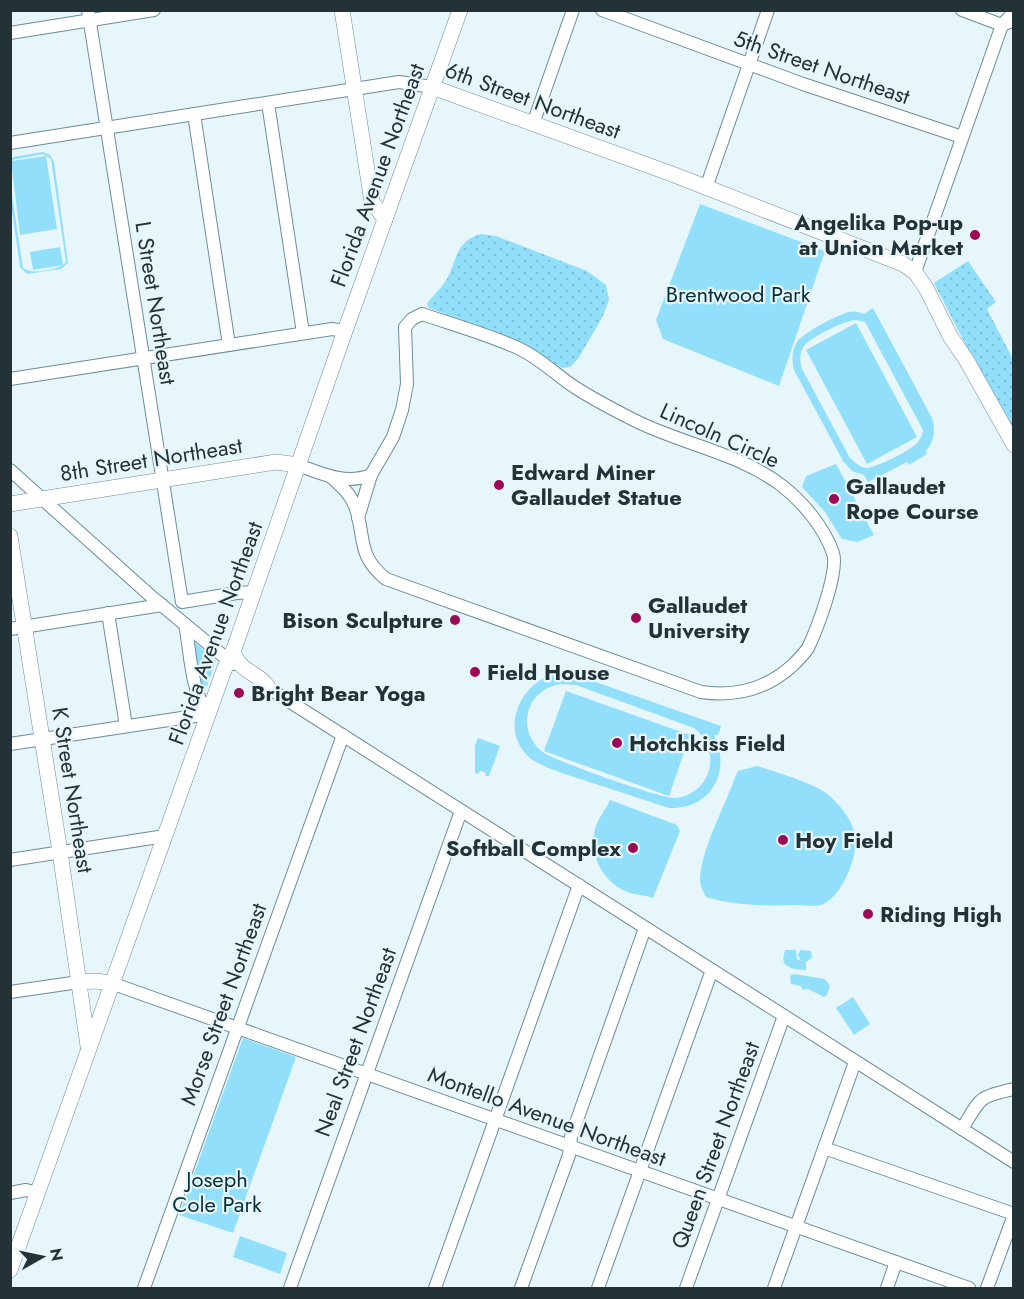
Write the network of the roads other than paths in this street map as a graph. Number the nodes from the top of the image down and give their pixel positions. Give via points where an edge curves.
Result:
1 (154, 10) edge
2 (342, 10) edge
3 (460, 10) edge
4 (573, 10) edge
5 (602, 10) edge
6 (768, 10) edge
7 (962, 10) edge
8 (1014, 12) edge
9 (89, 16) edge
10 (1008, 23) edge
11 (10, 33) edge
12 (748, 64) junction
13 (432, 87) junction
14 (354, 89) junction
15 (268, 103) junction
16 (194, 114) junction
17 (533, 124) junction
18 (107, 128) junction
19 (962, 137) junction
20 (10, 143) edge
21 (706, 188) junction
22 (385, 219) junction
23 (915, 272) junction
24 (345, 331) junction
25 (303, 333) junction
26 (230, 345) junction
27 (143, 358) junction
28 (10, 379) edge
29 (1014, 445) edge
30 (298, 465) junction
31 (10, 470) edge
32 (371, 475) junction
33 (330, 476) junction
34 (162, 480) junction
35 (42, 499) junction
36 (10, 504) edge
37 (358, 518) junction
38 (10, 536) edge
39 (254, 592) junction
40 (162, 605) junction
41 (108, 613) junction
42 (185, 624) junction
43 (18, 628) edge
44 (231, 656) junction
45 (269, 689) joint
46 (208, 714) junction
47 (126, 726) junction
48 (343, 735) junction
49 (42, 739) junction
50 (10, 744) edge
51 (461, 811) junction
52 (165, 836) junction
53 (60, 852) junction
54 (10, 860) edge
55 (579, 885) junction
56 (645, 928) junction
57 (712, 970) junction
58 (79, 982) junction
59 (111, 983) junction
60 (10, 992) edge
61 (784, 1016) junction
62 (237, 1028) junction
63 (88, 1050) junction
64 (855, 1062) junction
65 (366, 1073) junction
66 (1014, 1089) edge
67 (495, 1119) junction
68 (962, 1129) junction
69 (570, 1145) junction
70 (824, 1148) junction
71 (1014, 1162) edge
72 (641, 1171) junction
73 (10, 1193) edge
74 (38, 1193) junction
75 (718, 1199) junction
76 (1014, 1215) edge
77 (796, 1227) junction
78 (896, 1262) junction
79 (10, 1270) edge
80 (144, 1288) edge
81 (290, 1288) edge
82 (435, 1288) edge
83 (521, 1288) edge
84 (598, 1288) edge
85 (686, 1288) edge
86 (774, 1288) edge
87 (887, 1288) edge
88 (969, 1288) edge
89 (987, 1288) edge

1 - 9 street
2 - 14 main road
3 - 13 main road, Florida Avenue Northeast
4 - 17 street
5 - 12 street, 5th Street Northeast
6 - 12 street
7 - 10 street
8 - 10 street
9 - 11 street
9 - 18 street, L Street Northeast
10 - 19 street
12 - 19 street, 5th Street Northeast
12 - 21 street
13 - 14 street, 6th Street Northeast via 404,82
13 - 17 main road, 6th Street Northeast
13 - 22 main road, Florida Avenue Northeast
14 - 15 street, 6th Street Northeast
14 - 22 main road via 372,202
15 - 16 street, 6th Street Northeast
15 - 25 street
16 - 18 street, 6th Street Northeast
16 - 26 street
17 - 21 main road, 6th Street Northeast
18 - 20 street, 6th Street Northeast
18 - 27 street, L Street Northeast
19 - 23 street
21 - 23 main road, 6th Street Northeast
22 - 24 main road, Florida Avenue Northeast
23 - 29 main road
24 - 25 street
24 - 30 main road, Florida Avenue Northeast
25 - 26 street
26 - 27 street
27 - 28 street
27 - 34 street, L Street Northeast
30 - 33 street, Lincoln Circle
30 - 34 main road, 8th Street Northeast via 279,461
30 - 39 main road, Florida Avenue Northeast
31 - 35 street
32 - 33 street, Lincoln Circle via 348,480
32 - 37 street, Lincoln Circle
32 - 37 street, Lincoln Circle via 393,437 402,410 407,384 405,327 422,314 520,349 575,388 637,422 759,471 780,484 820,529 833,552 834,574 807,649 799,659 762,686 716,694 701,692 386,579 367,558
33 - 37 street, Lincoln Circle via 347,492
34 - 35 main road, 8th Street Northeast
34 - 39 street, L Street Northeast via 182,602
35 - 36 main road, 8th Street Northeast
35 - 40 street
38 - 43 main road, K Street Northeast
39 - 44 main road, Florida Avenue Northeast
40 - 41 street
40 - 42 street
41 - 43 street
41 - 47 street
42 - 44 street
42 - 46 street via 193,682
43 - 49 main road, K Street Northeast
44 - 45 main road
44 - 46 main road, Florida Avenue Northeast
45 - 48 street
46 - 47 street
46 - 52 main road, Florida Avenue Northeast
47 - 49 street
48 - 51 street
48 - 62 street, Morse Street Northeast
49 - 50 street
49 - 53 main road, K Street Northeast
51 - 55 street
51 - 65 street, Neal Street Northeast
52 - 53 street
52 - 59 main road, Florida Avenue Northeast
53 - 54 street
53 - 58 main road, K Street Northeast
55 - 56 street
55 - 67 street
56 - 57 street
56 - 69 street
57 - 61 street
57 - 72 street
58 - 59 main road
58 - 60 street
58 - 63 main road, K Street Northeast
59 - 62 street, Montello Avenue Northeast
59 - 63 main road, Florida Avenue Northeast
61 - 64 street
61 - 75 street, Queen Street Northeast
62 - 65 street, Montello Avenue Northeast
62 - 80 street, Morse Street Northeast
63 - 74 main road, Florida Avenue Northeast
64 - 68 street
64 - 70 street
65 - 67 street, Montello Avenue Northeast
65 - 81 street, Neal Street Northeast
66 - 68 street via 981,1098
67 - 69 street, Montello Avenue Northeast
67 - 82 street
68 - 71 street
69 - 72 street, Montello Avenue Northeast
69 - 83 street
70 - 76 street
70 - 77 street
72 - 75 street, Montello Avenue Northeast
72 - 84 street
73 - 74 street
74 - 79 main road, Florida Avenue Northeast
75 - 77 street, Montello Avenue Northeast
75 - 85 street, Queen Street Northeast
76 - 89 street
77 - 78 street, Montello Avenue Northeast
77 - 86 street
78 - 87 street
78 - 88 street, Montello Avenue Northeast

